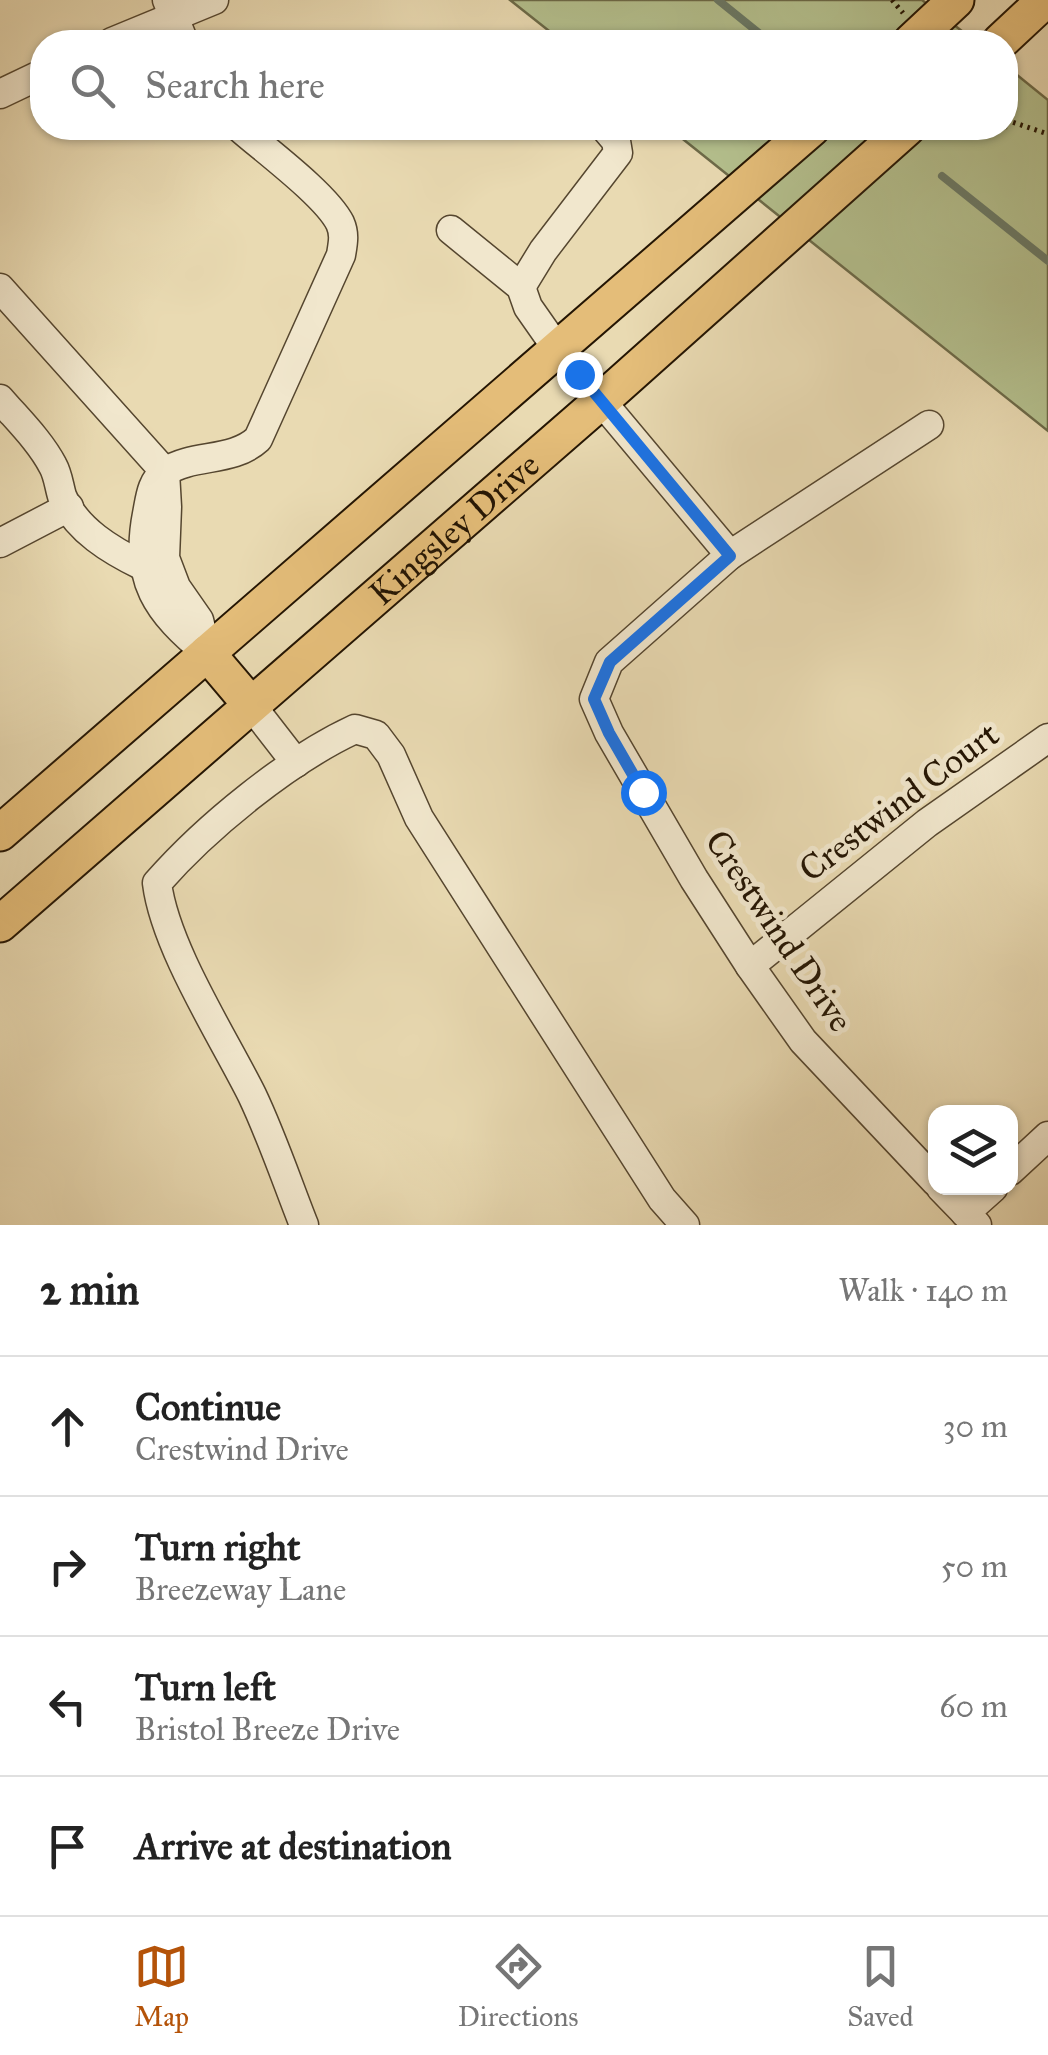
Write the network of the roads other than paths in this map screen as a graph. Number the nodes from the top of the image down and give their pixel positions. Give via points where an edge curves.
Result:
1 (214, 0) edge
2 (956, 0) edge
3 (1045, 0) edge
4 (175, 20) edge
5 (146, 30) edge
6 (923, 30) edge
7 (1013, 30) edge
8 (30, 80) edge
9 (0, 94) edge
10 (254, 140) edge
11 (614, 140) edge
12 (798, 140) edge
13 (894, 140) edge
14 (451, 230) dead end
15 (521, 287) junction
16 (0, 288) edge
17 (556, 347) junction
18 (0, 399) edge
19 (601, 401) junction
20 (929, 425) dead end
21 (165, 472) junction
22 (68, 507) junction
23 (0, 542) edge
24 (730, 556) junction
25 (154, 562) junction
26 (207, 652) junction
27 (251, 705) junction
28 (1048, 738) edge
29 (296, 763) junction
30 (0, 832) edge
31 (0, 924) edge
32 (750, 966) junction
33 (1048, 1136) edge
34 (1018, 1164) edge
35 (928, 1173) edge
36 (948, 1195) edge
37 (988, 1195) edge
38 (971, 1219) edge
39 (304, 1225) edge
40 (685, 1225) edge

1 - 4 street
2 - 6 main road
3 - 7 main road
4 - 5 street
8 - 9 street
10 - 21 street via 339,220 342,254 258,438 246,450
11 - 15 street via 618,153
12 - 17 main road, Kingsley Drive
13 - 19 main road, Kingsley Drive
14 - 15 street
15 - 17 street
16 - 21 street
17 - 19 street
17 - 26 main road, Kingsley Drive
18 - 22 street via 55,468
19 - 24 street
19 - 27 main road, Kingsley Drive
20 - 24 street
21 - 25 street via 153,484 144,531
22 - 23 street
22 - 25 street via 114,552
24 - 32 street, Crestwind Drive via 610,662 594,699
25 - 26 street via 154,598
26 - 27 main road
26 - 30 main road, Kingsley Drive
27 - 29 street
27 - 31 main road, Kingsley Drive
28 - 32 street, Crestwind Court via 926,823
29 - 39 street via 187,849 157,883 173,939 254,1100
29 - 40 street via 355,728 376,735 429,834
32 - 35 street, Crestwind Drive via 803,1040
33 - 34 street
36 - 38 street
37 - 38 street

